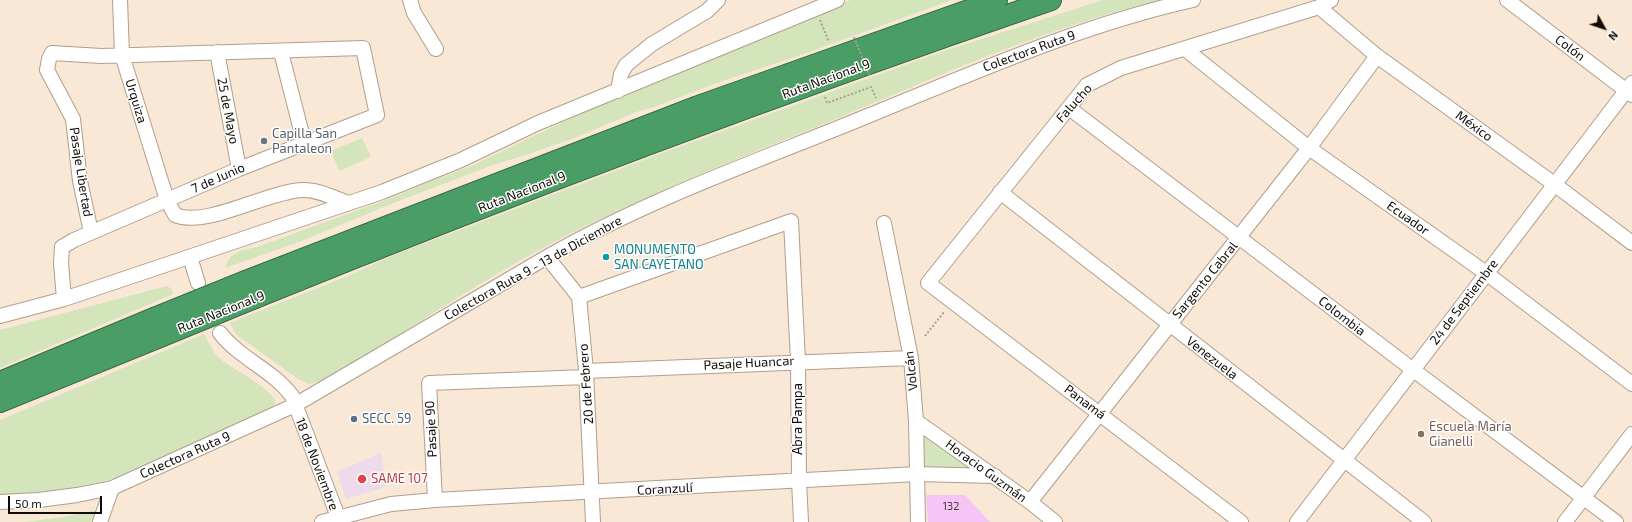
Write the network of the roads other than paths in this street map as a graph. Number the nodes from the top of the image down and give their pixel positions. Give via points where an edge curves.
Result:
1 (120, 0) edge
2 (410, 0) edge
3 (718, 0) edge
4 (837, 0) edge
5 (997, 0) edge
6 (1052, 0) edge
7 (1193, 0) edge
8 (1507, 0) edge
9 (1325, 3) edge
10 (436, 49) dead end
11 (1185, 49) junction
12 (217, 52) junction
13 (280, 52) junction
14 (122, 55) junction
15 (1377, 56) junction
16 (618, 90) junction
17 (1630, 90) edge
18 (1069, 108) junction
19 (869, 116) joint
20 (304, 142) junction
21 (1309, 148) junction
22 (239, 168) junction
23 (1554, 184) junction
24 (1000, 192) junction
25 (167, 200) junction
26 (348, 203) junction
27 (884, 223) dead end
28 (91, 232) junction
29 (1240, 237) junction
30 (1632, 243) edge
31 (190, 257) junction
32 (547, 257) junction
33 (1486, 273) junction
34 (198, 283) dead end
35 (928, 283) joint
36 (580, 297) junction
37 (64, 299) junction
38 (0, 316) edge
39 (1169, 325) junction
40 (220, 333) dead end
41 (911, 358) junction
42 (798, 361) junction
43 (1412, 369) junction
44 (586, 374) junction
45 (0, 382) edge
46 (429, 383) joint
47 (1632, 384) edge
48 (0, 402) edge
49 (295, 405) junction
50 (1100, 414) junction
51 (916, 420) junction
52 (1632, 434) edge
53 (1343, 460) junction
54 (916, 474) junction
55 (995, 476) junction
56 (799, 481) junction
57 (112, 488) junction
58 (592, 493) junction
59 (1584, 497) junction
60 (435, 500) junction
61 (0, 502) edge
62 (1030, 502) junction
63 (339, 519) edge
64 (100, 522) edge
65 (322, 522) edge
66 (593, 522) edge
67 (801, 522) edge
68 (918, 522) edge
69 (1055, 522) edge
70 (1241, 522) edge
71 (1297, 522) edge
72 (1424, 522) edge
73 (1565, 522) edge
74 (1616, 522) edge

1 - 14 street, Urquiza
2 - 10 street via 414,13
3 - 16 street via 707,11 652,44 626,65 621,74
4 - 16 street
5 - 45 highway, Ruta Nacional 9, bridge via 698,106 248,280
6 - 48 highway, Ruta Nacional 9, bridge via 594,164
7 - 19 street, Colectora Ruta 9 via 1044,44
8 - 17 street, Colón
9 - 11 street, Falucho
9 - 15 street, México
11 - 18 street, Falucho via 1105,75 1087,85
11 - 21 street, Ecuador
12 - 13 street
12 - 14 street
12 - 22 street, 25 de Mayo
13 - 20 street
13 - 20 street, 7 de Junio via 363,48 377,115
14 - 25 street, Urquiza
14 - 28 street, Pasaje Libertad via 52,53 47,70 73,119 80,181
15 - 21 street, Sargento Cabral
15 - 23 street, México
16 - 26 street via 538,123 453,163
17 - 23 street, 24 de Septiembre
18 - 24 street, Falucho
18 - 29 street, Colombia
19 - 32 street, Colectora Ruta 9 - 13 de Diciembre via 732,169 633,212
20 - 22 street, 7 de Junio
21 - 29 street, Sargento Cabral
21 - 33 street, Ecuador
22 - 25 street, 7 de Junio
23 - 30 street, México
23 - 33 street, 24 de Septiembre
24 - 35 street, Falucho
24 - 39 street, Venezuela
25 - 26 street, Urquiza via 175,215 185,219 204,217 266,198 303,190
25 - 28 street, 7 de Junio
26 - 31 street
27 - 41 street, Volcán
28 - 37 street, 7 de Junio via 62,247
29 - 39 street, Sargento Cabral
29 - 43 street, Colombia
31 - 34 street
31 - 37 street
32 - 36 street
32 - 49 street, Colectora Ruta 9 - 13 de Diciembre
33 - 43 street, 24 de Septiembre
33 - 47 street, Ecuador
35 - 50 street, Panamá
36 - 42 street, Abra Pampa via 791,221
36 - 44 street, 20 de Febrero
37 - 38 street
39 - 50 street, Sargento Cabral
39 - 53 street, Venezuela
40 - 49 street, 18 de Noviembre via 237,352 285,386
41 - 42 street, Pasaje Huancar
41 - 51 street, Volcán
42 - 44 street, Pasaje Huancar
42 - 56 street, Abra Pampa
43 - 53 street, 24 de Septiembre
43 - 59 street, Colombia
44 - 46 street, Pasaje Huancar
44 - 58 street, 20 de Febrero
46 - 60 street, Pasaje 90
49 - 57 street, Colectora Ruta 9
49 - 63 street, 18 de Noviembre
50 - 62 street, Sargento Cabral
50 - 70 street, Panamá
51 - 54 street, Volcán
51 - 55 street, Horacio Guzmán
52 - 59 street
53 - 71 street, 24 de Septiembre
53 - 72 street, Venezuela
54 - 55 street, Coranzulí
54 - 56 street, Coranzulí
54 - 68 street, Volcán
55 - 62 street, Horacio Guzmán
56 - 58 street, Coranzulí
56 - 67 street, Abra Pampa
57 - 61 street, Colectora Ruta 9 via 38,500
57 - 64 street
58 - 60 street, Coranzulí
58 - 66 street, 20 de Febrero
59 - 73 street
59 - 74 street, Colombia
60 - 63 street, Coranzulí via 391,504
62 - 69 street, Horacio Guzmán
63 - 65 street, Coranzulí

